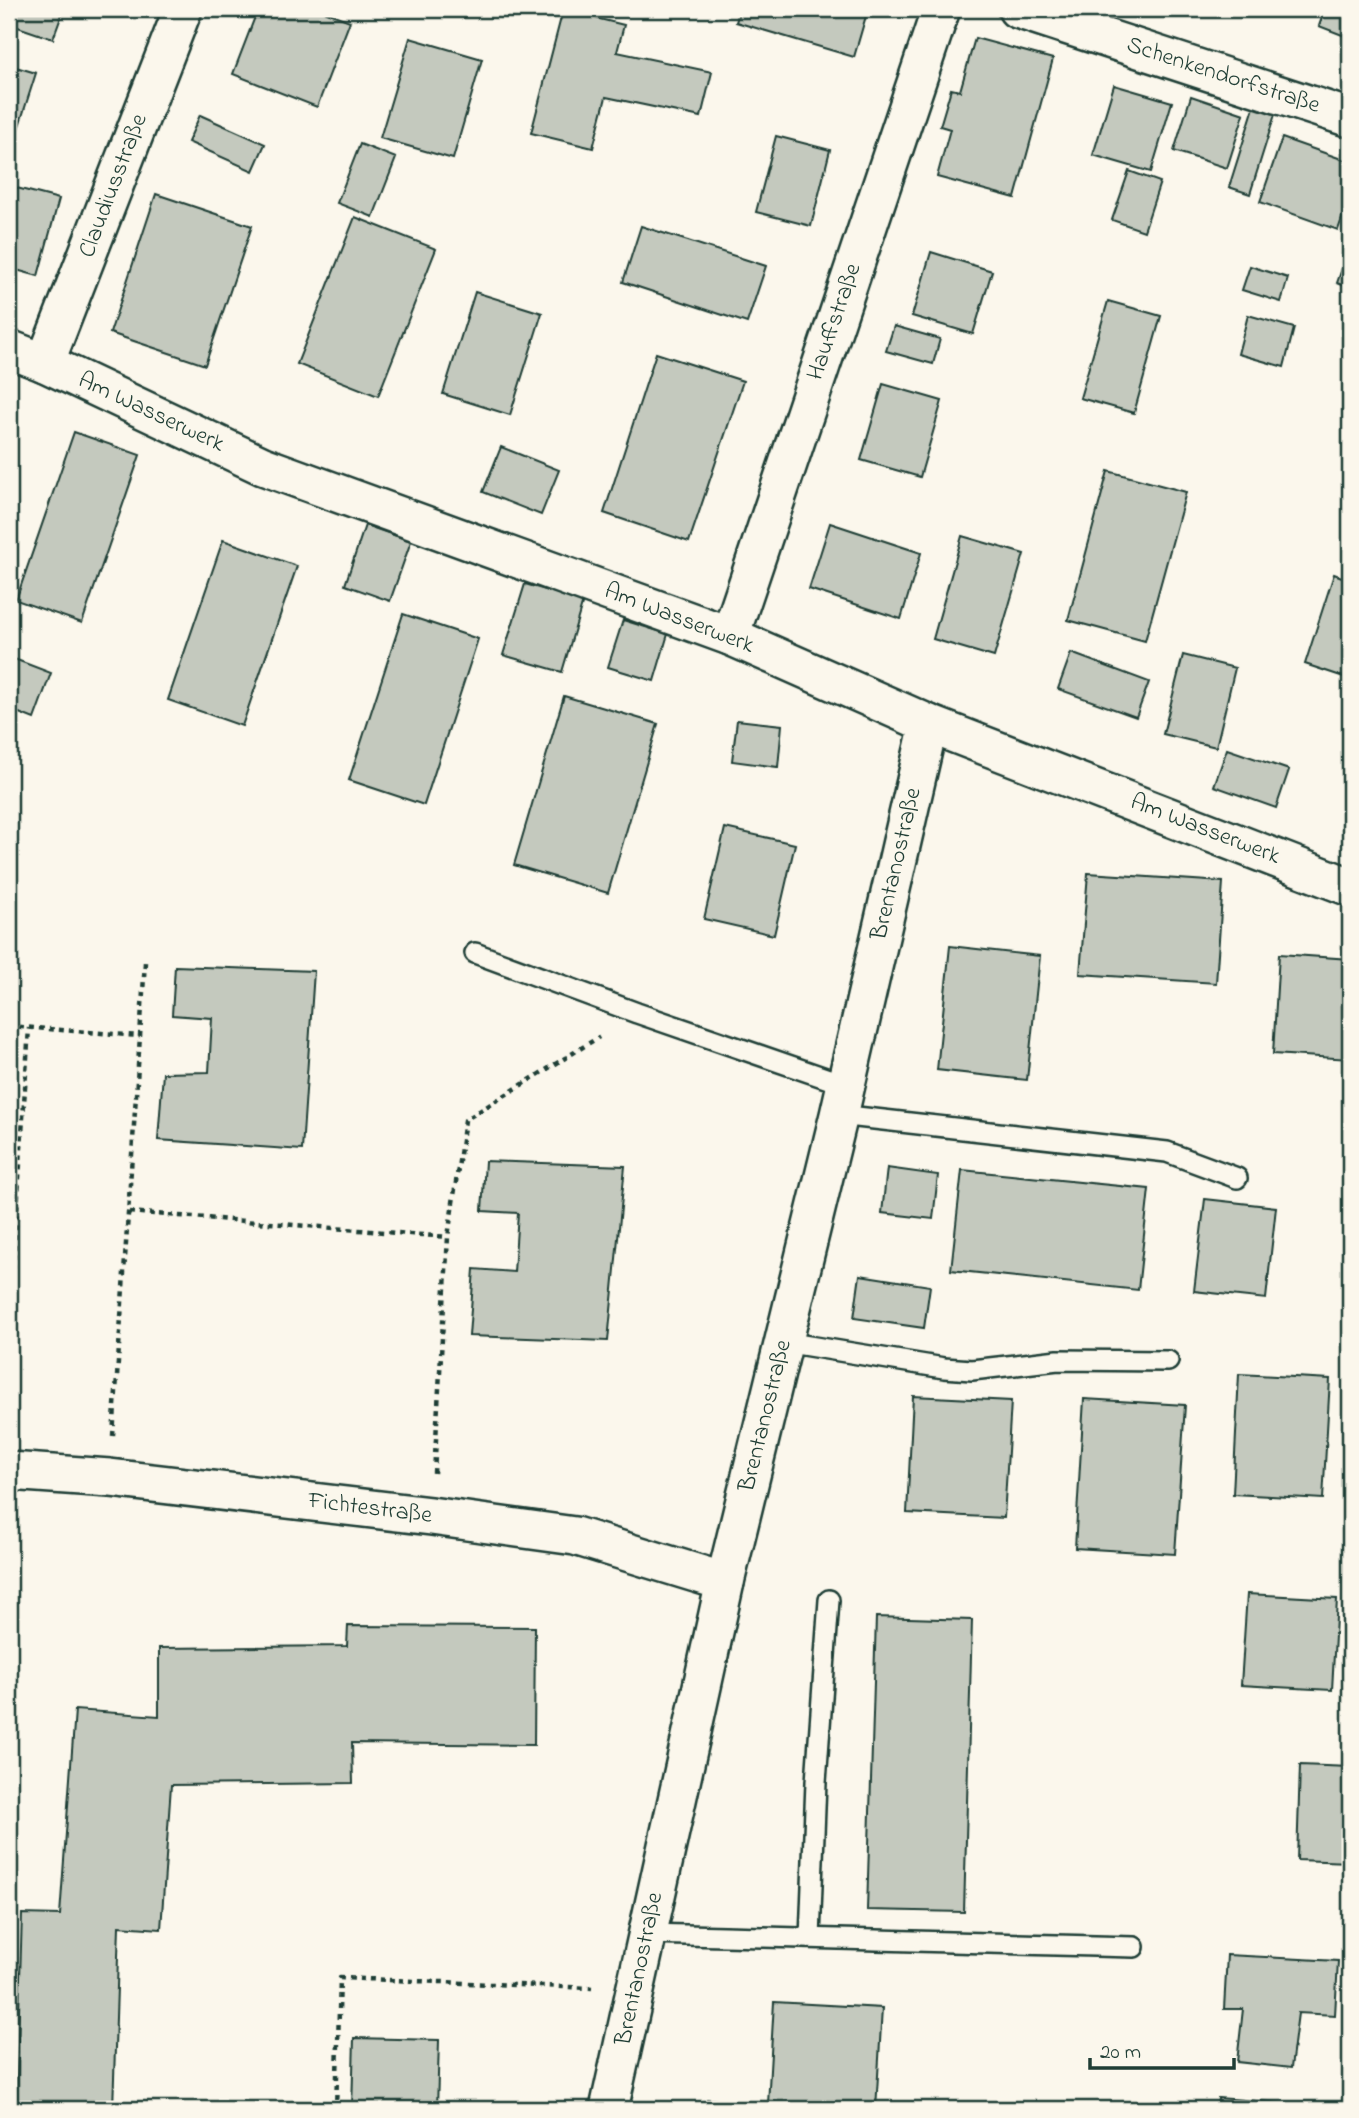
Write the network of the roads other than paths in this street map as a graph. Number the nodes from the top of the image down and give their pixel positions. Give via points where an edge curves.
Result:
1 (183, 9) edge
2 (941, 9) edge
3 (1017, 9) edge
4 (1350, 118) edge
5 (9, 349) edge
6 (45, 363) junction
7 (730, 636) junction
8 (929, 724) junction
9 (1350, 887) edge
10 (475, 953) dead end
11 (843, 1100) junction
12 (1237, 1178) dead end
13 (784, 1342) junction
14 (1168, 1361) dead end
15 (9, 1471) edge
16 (725, 1582) junction
17 (829, 1600) dead end
18 (647, 1934) junction
19 (810, 1938) junction
20 (1134, 1947) dead end
21 (609, 2109) edge

1 - 6 street, Claudiusstraße
2 - 7 street, Hauffstraße
3 - 4 street, Schenkendorfstraße
5 - 6 street, Am Wasserwerk
6 - 7 street, Am Wasserwerk via 263,466
7 - 8 street, Am Wasserwerk
8 - 9 street, Am Wasserwerk
8 - 11 street, Brentanostraße
10 - 11 lane via 637,1013
11 - 12 lane via 1167,1152
11 - 13 street, Brentanostraße
13 - 14 lane via 972,1370 1058,1360
13 - 16 street, Brentanostraße
15 - 16 street, Fichtestraße via 110,1478 575,1536
16 - 18 street, Brentanostraße
17 - 19 lane
18 - 19 lane
18 - 21 street, Brentanostraße
19 - 20 lane

